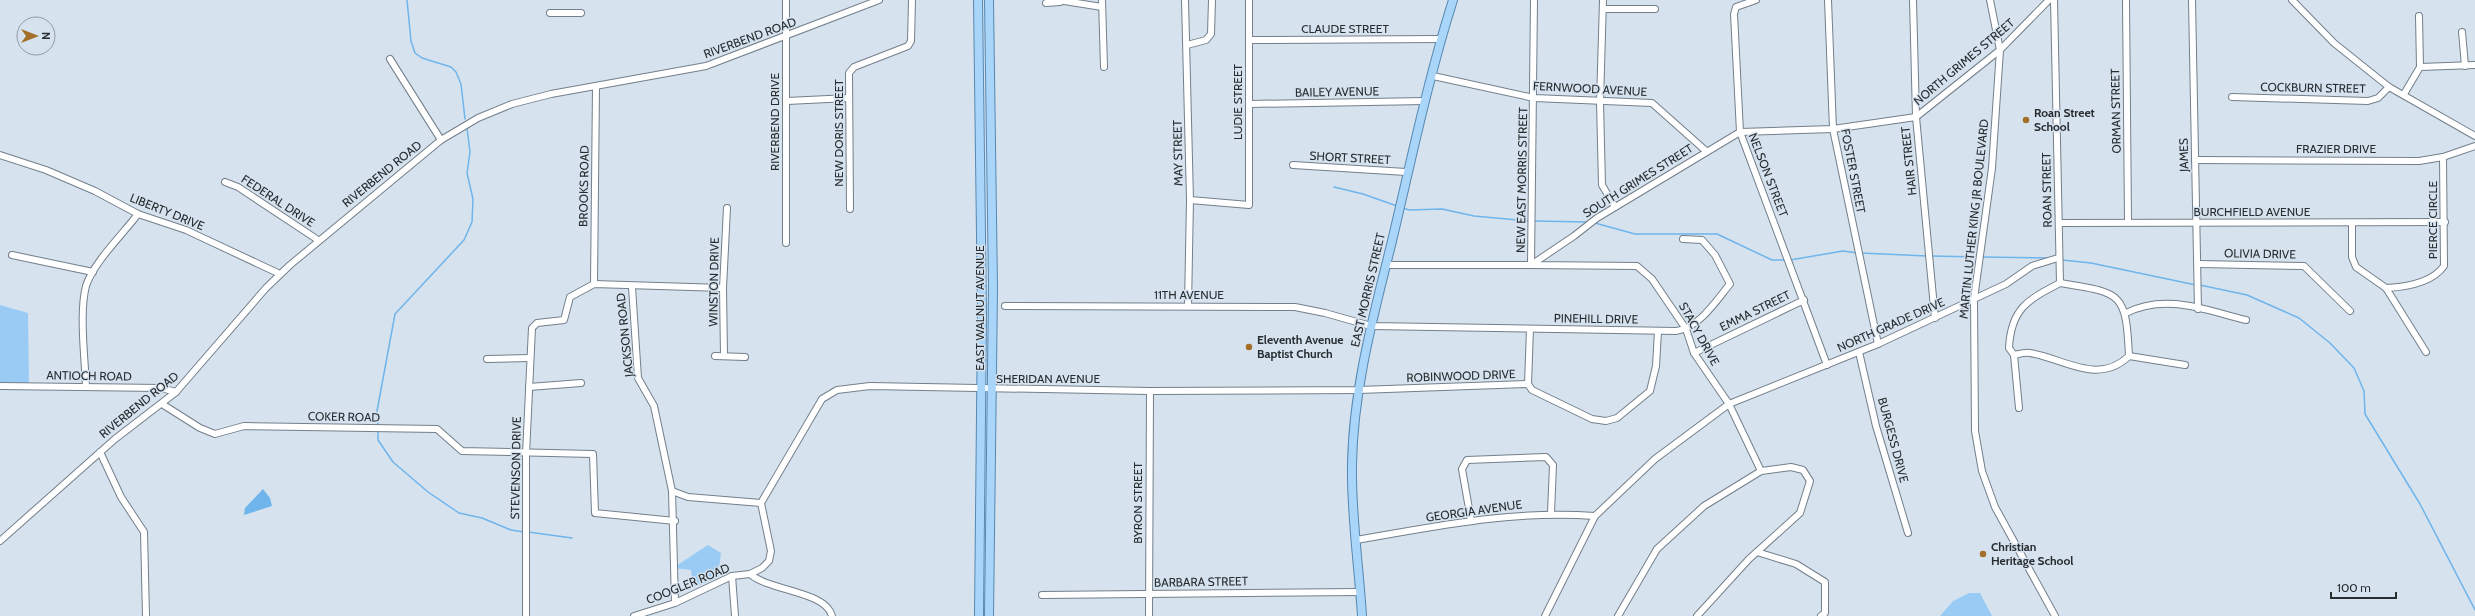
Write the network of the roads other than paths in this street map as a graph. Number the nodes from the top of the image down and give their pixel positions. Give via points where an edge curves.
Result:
1 (786, 0) edge
2 (879, 0) edge
3 (912, 0) edge
4 (978, 0) edge
5 (989, 0) edge
6 (1102, 0) edge
7 (1185, 0) edge
8 (1212, 0) edge
9 (1249, 0) edge
10 (1453, 0) edge
11 (1534, 0) edge
12 (1603, 0) edge
13 (1756, 0) edge
14 (1828, 0) edge
15 (1913, 0) edge
16 (1990, 0) edge
17 (2049, 0) edge
18 (2054, 0) edge
19 (2126, 0) edge
20 (2192, 0) edge
21 (2292, 0) edge
22 (1047, 1) edge
23 (1059, 1) edge
24 (1102, 8) junction
25 (1603, 8) junction
26 (1655, 9) dead end
27 (550, 13) dead end
28 (581, 13) dead end
29 (2419, 16) dead end
30 (2462, 32) dead end
31 (784, 36) junction
32 (1440, 39) junction
33 (1250, 40) junction
34 (1187, 45) junction
35 (2000, 50) junction
36 (390, 59) dead end
37 (2475, 65) edge
38 (2465, 66) junction
39 (1104, 67) dead end
40 (2420, 67) junction
41 (1433, 76) junction
42 (596, 87) junction
43 (2389, 87) junction
44 (2404, 94) junction
45 (849, 98) junction
46 (1534, 98) junction
47 (2232, 98) dead end
48 (787, 101) junction
49 (1425, 101) junction
50 (1600, 102) junction
51 (1249, 104) junction
52 (1916, 117) junction
53 (1833, 129) junction
54 (1740, 132) junction
55 (2475, 136) edge
56 (441, 140) junction
57 (2475, 146) edge
58 (1706, 151) junction
59 (0, 155) edge
60 (2443, 157) junction
61 (2195, 160) junction
62 (1293, 165) dead end
63 (1406, 172) junction
64 (225, 182) dead end
65 (1190, 200) junction
66 (1616, 207) junction
67 (727, 208) dead end
68 (850, 209) dead end
69 (138, 214) junction
70 (981, 215) junction
71 (992, 215) junction
72 (2128, 222) junction
73 (2445, 222) junction
74 (2059, 223) junction
75 (2196, 223) junction
76 (2352, 223) junction
77 (1684, 239) dead end
78 (318, 240) junction
79 (786, 243) dead end
80 (12, 256) dead end
81 (2058, 258) junction
82 (1386, 264) junction
83 (2198, 264) junction
84 (1531, 265) junction
85 (93, 272) junction
86 (280, 274) junction
87 (2060, 283) junction
88 (594, 284) junction
89 (632, 287) junction
90 (723, 288) junction
91 (2386, 288) junction
92 (1974, 299) junction
93 (1804, 300) junction
94 (1005, 306) dead end
95 (1188, 306) junction
96 (2198, 309) junction
97 (2350, 311) dead end
98 (2126, 313) junction
99 (1935, 318) junction
100 (2246, 320) dead end
101 (1371, 326) junction
102 (1686, 329) junction
103 (1530, 330) junction
104 (1658, 331) junction
105 (1878, 344) junction
106 (1859, 352) junction
107 (2426, 352) dead end
108 (1694, 353) junction
109 (2014, 355) junction
110 (715, 356) dead end
111 (724, 356) junction
112 (745, 356) dead end
113 (2129, 356) junction
114 (530, 358) junction
115 (486, 359) dead end
116 (1827, 365) junction
117 (2185, 365) dead end
118 (581, 383) dead end
119 (1528, 384) junction
120 (0, 386) edge
121 (86, 387) junction
122 (529, 387) junction
123 (980, 389) junction
124 (991, 389) junction
125 (1150, 390) junction
126 (1359, 390) junction
127 (176, 392) junction
128 (162, 404) junction
129 (1728, 404) junction
130 (2019, 408) dead end
131 (100, 452) junction
132 (526, 454) junction
133 (1761, 471) junction
134 (672, 491) junction
135 (761, 503) junction
136 (1551, 513) junction
137 (1595, 516) junction
138 (1471, 520) junction
139 (675, 521) junction
140 (1908, 533) dead end
141 (1356, 540) junction
142 (0, 541) edge
143 (1757, 552) junction
144 (750, 574) junction
145 (732, 576) junction
146 (1360, 592) junction
147 (1149, 594) junction
148 (1042, 595) dead end
149 (675, 603) junction
150 (1824, 615) edge
151 (146, 616) edge
152 (526, 616) edge
153 (634, 616) edge
154 (735, 616) edge
155 (832, 616) edge
156 (978, 616) edge
157 (989, 616) edge
158 (1149, 616) edge
159 (1362, 616) edge
160 (1545, 616) edge
161 (1618, 616) edge
162 (1697, 616) edge
163 (2055, 616) edge

1 - 31 street, RIVERBEND DRIVE
2 - 31 street, RIVERBEND ROAD
3 - 45 street, NEW DORIS STREET via 911,41 908,46 851,70
4 - 70 main road, EAST WALNUT AVENUE
5 - 71 main road, EAST WALNUT AVENUE
6 - 24 street
7 - 34 street, MAY STREET
8 - 34 street via 1211,34 1206,40
9 - 33 street, LUDIE STREET
10 - 32 main road, EAST MORRIS STREET
11 - 46 street, NEW EAST MORRIS STREET
12 - 25 street
13 - 54 street, NELSON STREET via 1736,7 1734,14
14 - 53 street, FOSTER STREET
15 - 52 street, HAIR STREET
16 - 35 street, MARTIN LUTHER KING JR BOULEVARD
17 - 35 street, NORTH GRIMES STREET
18 - 74 street, ROAN STREET
19 - 72 street, ORMAN STREET
20 - 61 street, JAMES
21 - 43 street via 2334,43
22 - 23 street
23 - 24 street
24 - 39 street
25 - 26 street
25 - 50 street
27 - 28 street
29 - 40 street
30 - 38 street
31 - 42 street, RIVERBEND ROAD via 706,66
31 - 48 street, RIVERBEND DRIVE
32 - 33 street, CLAUDE STREET
32 - 41 main road, EAST MORRIS STREET
33 - 51 street, LUDIE STREET
34 - 65 street, MAY STREET
35 - 52 street, NORTH GRIMES STREET
35 - 92 street, MARTIN LUTHER KING JR BOULEVARD via 1992,176
36 - 56 street
37 - 38 street
38 - 40 street
40 - 44 street
41 - 46 street, FERNWOOD AVENUE
41 - 49 main road, EAST MORRIS STREET
42 - 56 street, RIVERBEND ROAD via 551,94 512,104 478,118
42 - 88 street, BROOKS ROAD
43 - 44 street
43 - 47 street, COCKBURN STREET via 2378,98 2368,101
44 - 55 street
45 - 48 street
45 - 68 street, NEW DORIS STREET
46 - 50 street, FERNWOOD AVENUE
46 - 84 street, NEW EAST MORRIS STREET
48 - 79 street, RIVERBEND DRIVE
49 - 51 street, BAILEY AVENUE
49 - 63 main road, EAST MORRIS STREET
50 - 58 street, FERNWOOD AVENUE via 1652,103
50 - 66 street via 1602,185
51 - 65 street, LUDIE STREET via 1249,205
52 - 53 street, NORTH GRIMES STREET
52 - 99 street, HAIR STREET
53 - 54 street, NORTH GRIMES STREET
53 - 105 street, FOSTER STREET
54 - 58 street, SOUTH GRIMES STREET
54 - 93 street, NELSON STREET
56 - 78 street, RIVERBEND ROAD
57 - 60 street, FRAZIER DRIVE
58 - 66 street, SOUTH GRIMES STREET
59 - 69 street, LIBERTY DRIVE via 46,170 95,191
60 - 61 street, FRAZIER DRIVE via 2419,160
60 - 73 street, PIERCE CIRCLE
61 - 75 street, JAMES
62 - 63 street, SHORT STREET
63 - 82 main road, EAST MORRIS STREET
64 - 78 street, FEDERAL DRIVE via 238,187
65 - 95 street, MAY STREET
66 - 84 street, SOUTH GRIMES STREET
67 - 90 street, WINSTON DRIVE
69 - 85 street
69 - 86 street, LIBERTY DRIVE via 186,230
70 - 71 main road
70 - 123 main road, EAST WALNUT AVENUE
71 - 124 main road, EAST WALNUT AVENUE
72 - 74 street, BURCHFIELD AVENUE
72 - 75 street, BURCHFIELD AVENUE
73 - 76 street, BURCHFIELD AVENUE
73 - 91 street, PIERCE CIRCLE via 2445,255 2442,269 2434,276 2403,287
74 - 81 street, ROAN STREET
75 - 76 street, BURCHFIELD AVENUE
75 - 83 street, JAMES
76 - 91 street via 2352,257 2356,267
77 - 102 street via 1702,240 1715,255 1730,284 1705,314
78 - 86 street, RIVERBEND ROAD
80 - 85 street
81 - 87 street, ROAN STREET
81 - 92 street, NORTH GRADE DRIVE via 2032,266 2006,284
82 - 84 street
82 - 101 main road, EAST MORRIS STREET
83 - 96 street, JAMES
83 - 97 street, OLIVIA DRIVE via 2304,266
84 - 102 street, STACY DRIVE via 1637,266 1652,279
85 - 121 street via 86,287 84,309
86 - 127 street, RIVERBEND ROAD
87 - 98 street via 2105,292 2118,298
87 - 109 street via 2034,296 2013,319 2010,348
88 - 89 street, JACKSON ROAD
88 - 114 street, STEVENSON DRIVE via 570,297 564,320 537,324 531,333
89 - 90 street
89 - 134 street, JACKSON ROAD via 638,378 654,406
90 - 111 street, WINSTON DRIVE
91 - 107 street
92 - 99 street, NORTH GRADE DRIVE
92 - 163 street, MARTIN LUTHER KING JR BOULEVARD via 1973,407 1977,450 1982,471 2000,518
93 - 108 street, EMMA STREET
93 - 116 street, NELSON STREET
94 - 95 street, 11TH AVENUE
95 - 101 street, 11TH AVENUE via 1295,307
96 - 98 street via 2164,302 2139,306
96 - 100 street
98 - 113 street
99 - 105 street, NORTH GRADE DRIVE
101 - 103 street, PINEHILL DRIVE
101 - 126 main road, EAST MORRIS STREET
102 - 104 street, PINEHILL DRIVE
102 - 108 street, STACY DRIVE
103 - 104 street, PINEHILL DRIVE
103 - 119 street
104 - 119 street, ROBINWOOD DRIVE via 1656,366 1650,391 1639,403 1612,420 1599,420 1581,415 1532,390
105 - 106 street, NORTH GRADE DRIVE
106 - 116 street, NORTH GRADE DRIVE
106 - 140 street, BURGESS DRIVE via 1876,426
108 - 129 street, STACY DRIVE
109 - 113 street via 2029,352 2087,370 2120,365
109 - 130 street
110 - 111 street
111 - 112 street
113 - 117 street
114 - 115 street
114 - 122 street, STEVENSON DRIVE
116 - 129 street, NORTH GRADE DRIVE
118 - 122 street
119 - 126 street, ROBINWOOD DRIVE
120 - 121 street, ANTIOCH ROAD
121 - 127 street, ANTIOCH ROAD via 161,388
122 - 132 street, STEVENSON DRIVE
123 - 124 street, SHERIDAN AVENUE
123 - 135 street, SHERIDAN AVENUE via 877,386 837,390 822,399
123 - 156 main road, EAST WALNUT AVENUE
124 - 125 street, SHERIDAN AVENUE
124 - 157 main road, EAST WALNUT AVENUE
125 - 126 street, SHERIDAN AVENUE
125 - 147 street, BYRON STREET
126 - 141 main road, EAST MORRIS STREET via 1352,464
127 - 128 street, RIVERBEND ROAD
128 - 131 street, RIVERBEND ROAD
128 - 132 street, COKER ROAD via 214,434 244,426 437,429 462,451
129 - 133 street, STACY DRIVE
129 - 137 street, NORTH GRADE DRIVE via 1655,459
131 - 142 street, RIVERBEND ROAD
131 - 151 street via 121,497 144,532
132 - 139 street, COKER ROAD via 593,454 595,512
132 - 152 street, STEVENSON DRIVE
133 - 143 street via 1791,467 1803,470 1810,482 1800,513
133 - 161 street via 1704,506 1658,549
134 - 135 street
134 - 139 street, JACKSON ROAD
135 - 144 street via 771,551 769,560
136 - 137 street, GEORGIA AVENUE
136 - 138 street, GEORGIA AVENUE
136 - 138 street via 1553,465 1546,457 1467,460 1462,469
137 - 160 street, NORTH GRADE DRIVE
138 - 141 street, GEORGIA AVENUE
139 - 149 street
141 - 146 main road, EAST MORRIS STREET
143 - 150 street via 1796,564 1825,582
143 - 162 street
144 - 145 street, COOGLER ROAD
144 - 155 street via 758,582 825,604
145 - 149 street, COOGLER ROAD
145 - 154 street
146 - 147 street, BARBARA STREET
146 - 159 main road, EAST MORRIS STREET
147 - 148 street, BARBARA STREET
147 - 158 street, BYRON STREET
149 - 153 street, COOGLER ROAD

